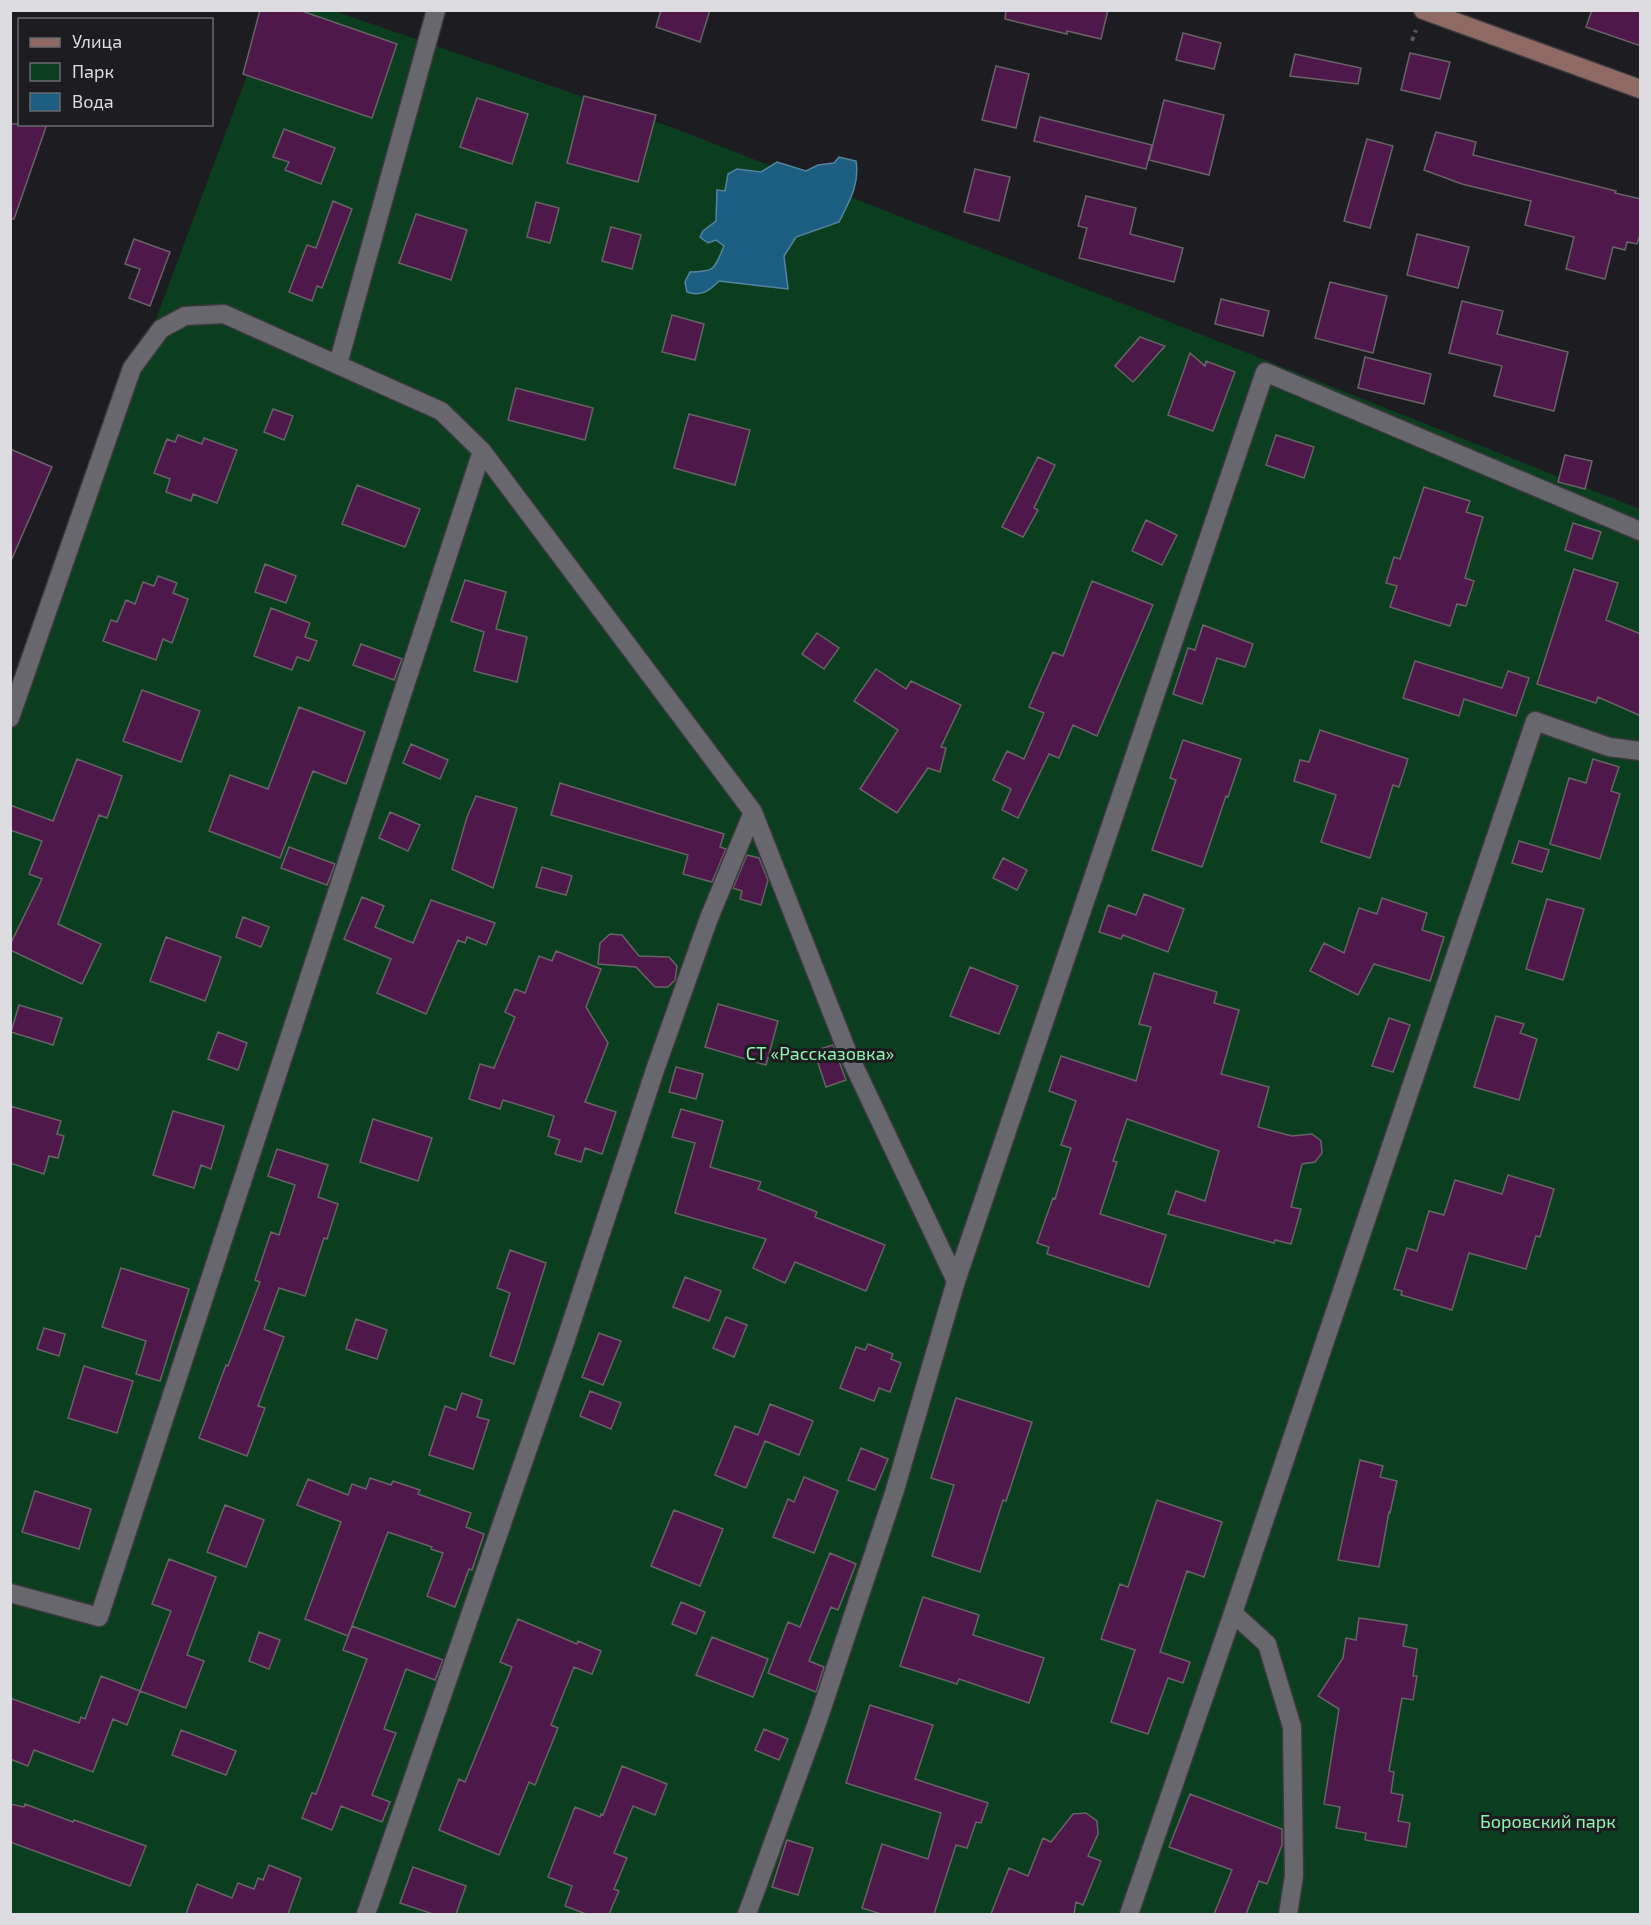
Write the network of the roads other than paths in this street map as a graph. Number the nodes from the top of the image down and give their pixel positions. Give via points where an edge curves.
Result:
1 (436, 10) edge
2 (1423, 10) edge
3 (1641, 89) edge
4 (338, 364) junction
5 (482, 451) junction
6 (1641, 531) edge
7 (10, 718) edge
8 (1641, 750) edge
9 (753, 812) junction
10 (956, 1281) junction
11 (10, 1593) edge
12 (1233, 1613) junction
13 (366, 1914) edge
14 (747, 1914) edge
15 (1129, 1914) edge
16 (1287, 1914) edge

1 - 4 street
2 - 3 main road
4 - 5 street via 441,411
4 - 7 street via 224,314 185,316 161,329 132,368
5 - 9 street
5 - 11 street via 99,1617
6 - 10 street via 1265,372
8 - 12 street via 1609,747 1535,721
9 - 10 street via 848,1051
9 - 13 street via 709,918 656,1067 563,1348
10 - 14 street via 890,1504 817,1723
12 - 15 street
12 - 16 street via 1267,1644 1292,1727 1294,1876

